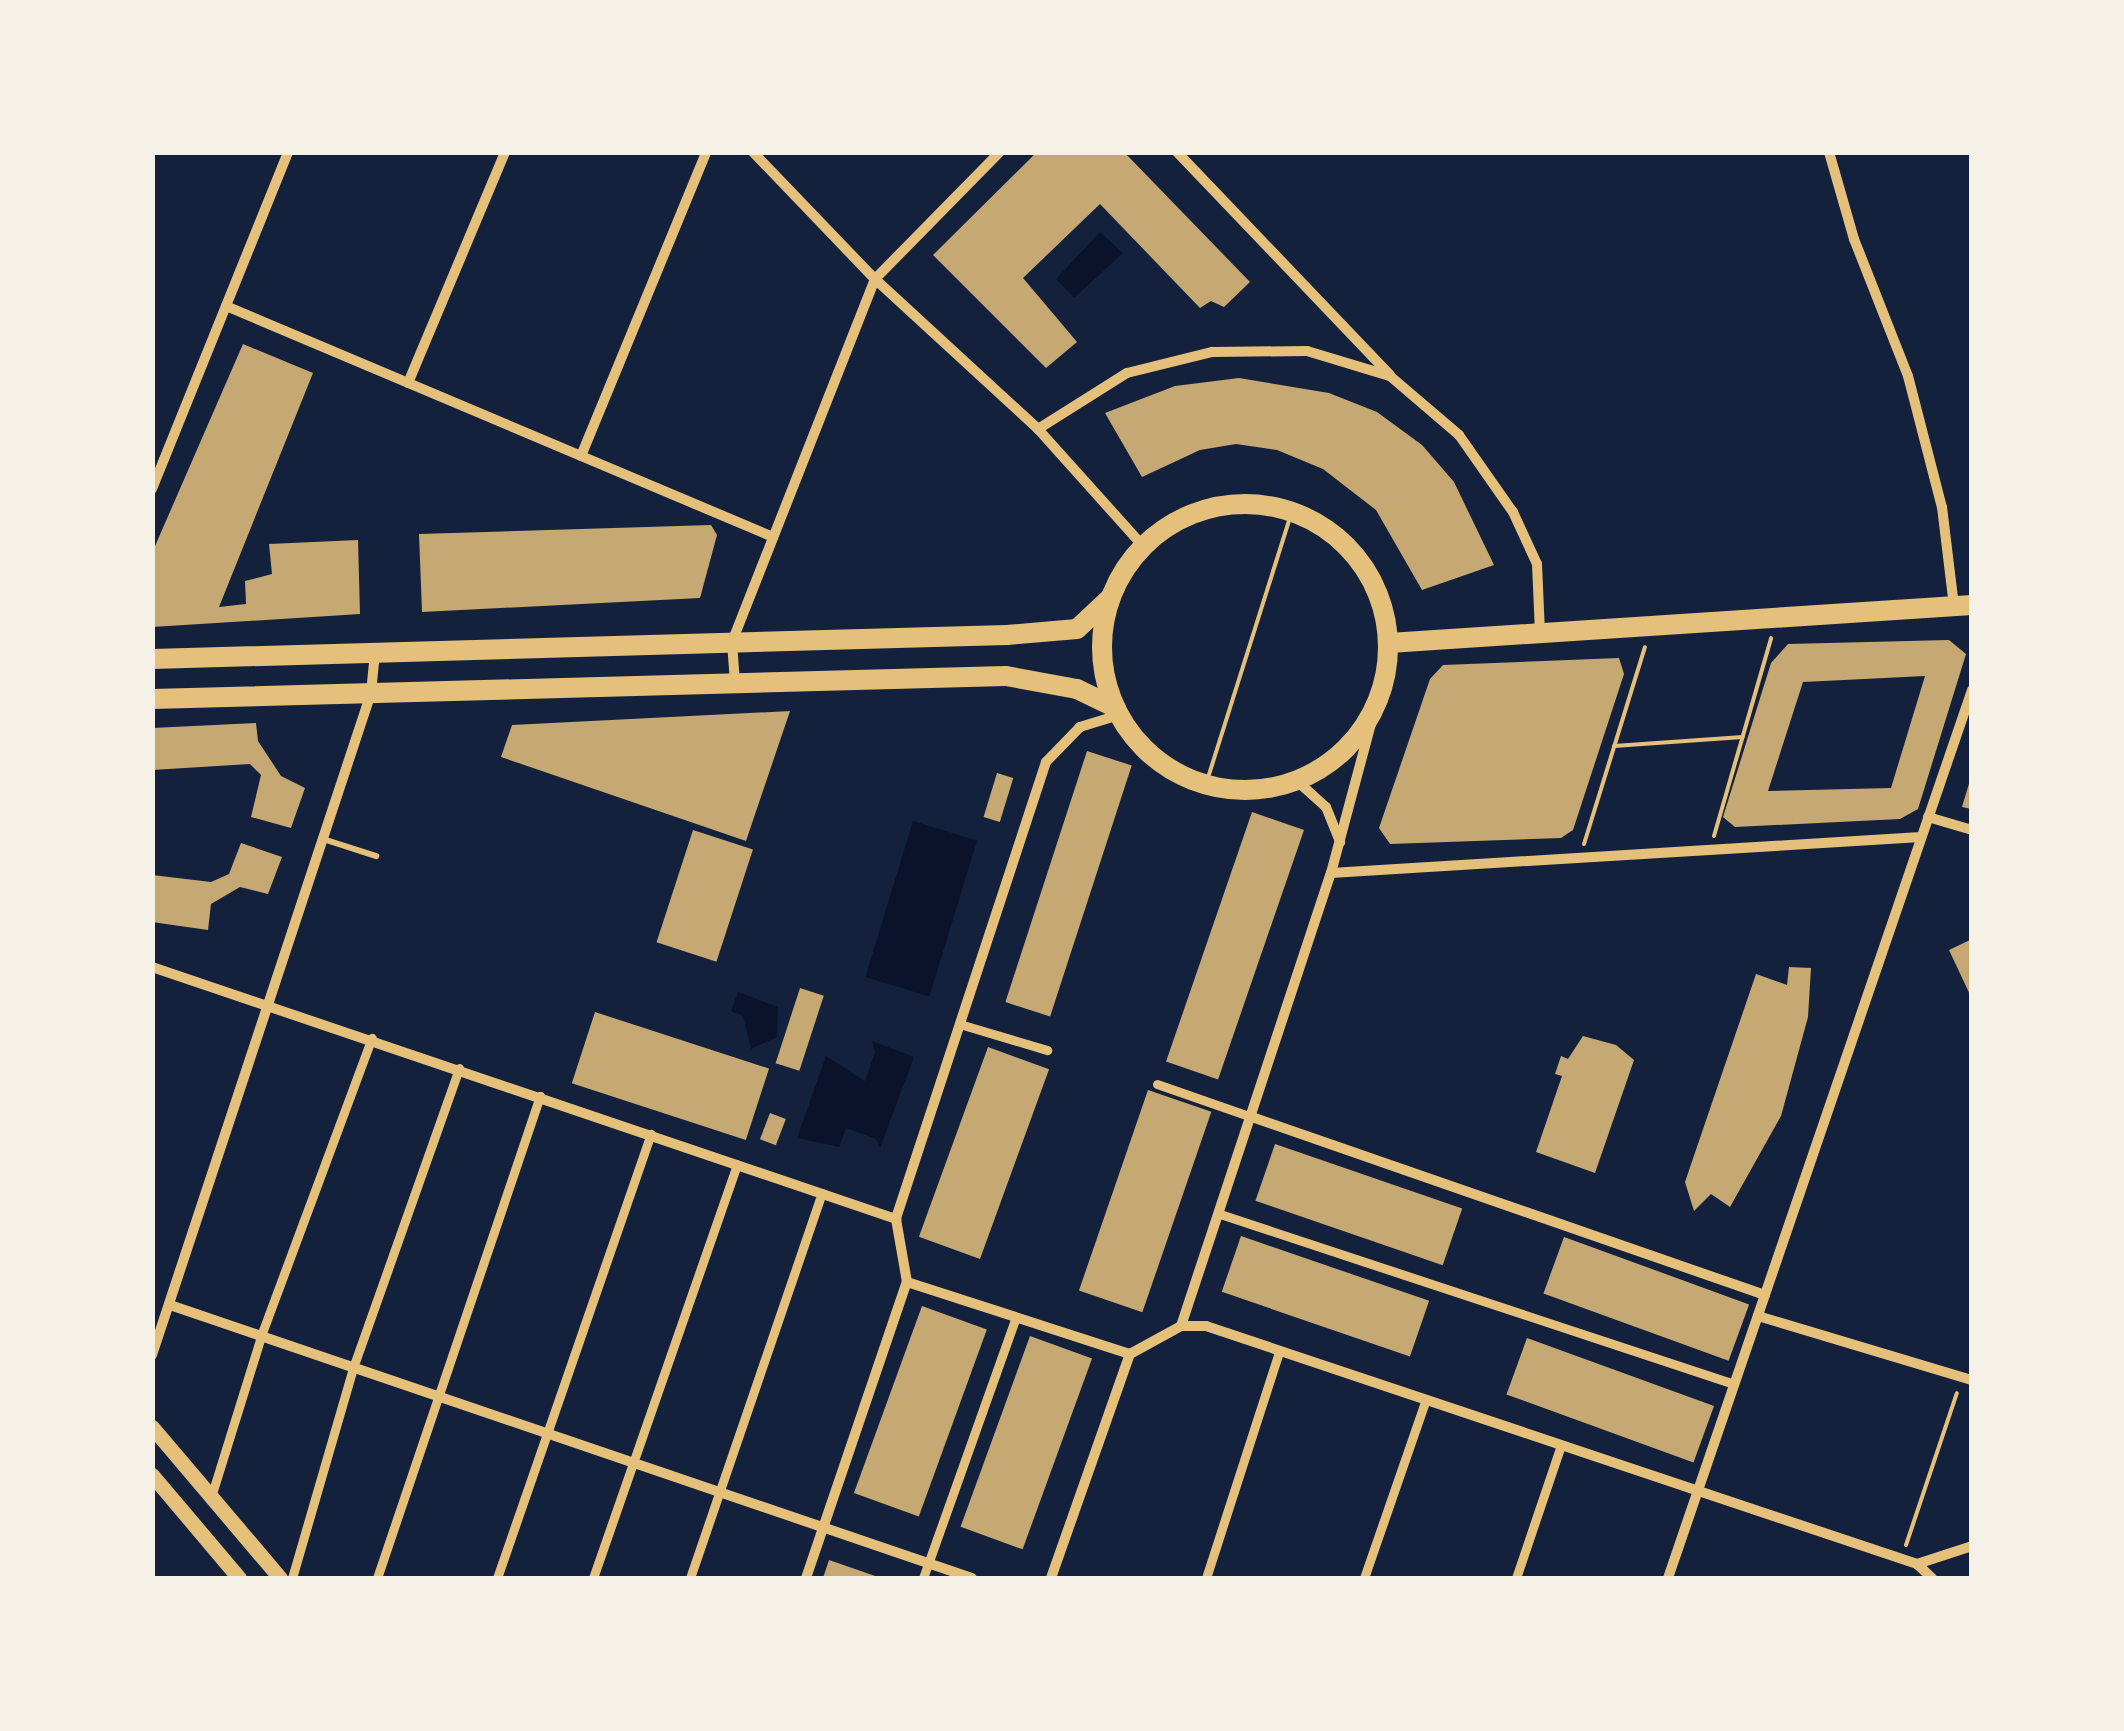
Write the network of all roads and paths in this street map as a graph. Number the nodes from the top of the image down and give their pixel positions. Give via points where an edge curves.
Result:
1 (288, 152) edge
2 (504, 152) edge
3 (706, 152) edge
4 (753, 152) edge
5 (1000, 152) edge
6 (1177, 152) edge
7 (1829, 152) edge
8 (875, 279) junction
9 (226, 306) junction
10 (1390, 376) junction
11 (408, 383) junction
12 (1038, 429) junction
13 (581, 456) junction
14 (152, 489) edge
15 (1292, 512) junction
16 (773, 537) junction
17 (1143, 546) junction
18 (1110, 598) junction
19 (1963, 605) edge
20 (1777, 619) junction
21 (1651, 628) junction
22 (1540, 634) junction
23 (732, 642) junction
24 (1389, 644) junction
25 (376, 652) junction
26 (152, 659) edge
27 (735, 683) junction
28 (1972, 690) edge
29 (371, 693) junction
30 (152, 699) edge
31 (1118, 712) junction
32 (1374, 712) junction
33 (1743, 737) junction
34 (1614, 746) junction
35 (1297, 781) junction
36 (1206, 784) junction
37 (1928, 817) junction
38 (1972, 830) edge
39 (1922, 837) junction
40 (322, 839) junction
41 (1340, 843) junction
42 (1710, 850) junction
43 (376, 856) dead end
44 (1580, 858) junction
45 (1331, 873) junction
46 (152, 967) edge
47 (268, 1001) junction
48 (962, 1025) junction
49 (372, 1038) junction
50 (1047, 1050) dead end
51 (459, 1068) junction
52 (1157, 1084) dead end
53 (540, 1096) junction
54 (1252, 1118) junction
55 (651, 1134) junction
56 (738, 1164) junction
57 (822, 1193) junction
58 (1220, 1214) junction
59 (896, 1219) junction
60 (907, 1282) junction
61 (1765, 1294) junction
62 (170, 1305) junction
63 (1758, 1316) junction
64 (1016, 1317) junction
65 (1181, 1326) junction
66 (262, 1333) junction
67 (1278, 1352) junction
68 (1130, 1354) junction
69 (152, 1355) edge
70 (354, 1366) junction
71 (1967, 1378) edge
72 (1734, 1384) junction
73 (434, 1394) junction
74 (1425, 1402) junction
75 (152, 1427) edge
76 (550, 1436) junction
77 (1560, 1448) junction
78 (634, 1465) junction
79 (152, 1475) edge
80 (721, 1495) junction
81 (1696, 1495) junction
82 (210, 1497) junction
83 (823, 1527) junction
84 (1972, 1546) edge
85 (1901, 1559) junction
86 (928, 1563) junction
87 (1917, 1564) junction
88 (240, 1578) edge
89 (280, 1578) edge
90 (292, 1578) edge
91 (378, 1578) edge
92 (497, 1578) edge
93 (593, 1578) edge
94 (690, 1578) edge
95 (806, 1578) edge
96 (923, 1578) edge
97 (972, 1578) edge
98 (1051, 1578) edge
99 (1206, 1578) edge
100 (1364, 1578) edge
101 (1516, 1578) edge
102 (1668, 1578) edge
103 (1932, 1578) edge

1 - 9 street
2 - 11 street
3 - 13 street
4 - 8 street
5 - 8 street
6 - 10 street
7 - 19 street via 1854,239 1908,376
8 - 12 street
8 - 16 street
9 - 11 street
9 - 14 street
10 - 12 street via 1307,351 1212,352 1126,373
10 - 22 street via 1459,435 1513,512 1537,564
11 - 13 street
12 - 17 street
13 - 16 street
15 - 17 main road via 1227,504 1181,518
15 - 24 main road via 1320,524 1356,555 1380,596
15 - 36 path
16 - 23 street
17 - 18 main road
18 - 23 main road via 1077,630
18 - 31 main road via 1104,672
19 - 20 main road
20 - 21 main road
20 - 33 path
21 - 22 main road
21 - 34 path
22 - 24 main road
23 - 25 main road
23 - 27 street
24 - 32 main road
25 - 26 main road
25 - 29 street
27 - 29 main road
27 - 31 main road via 1006,676 1077,689
28 - 37 street
29 - 30 main road
29 - 40 street
31 - 36 main road via 1144,748
31 - 48 street via 1080,727 1046,762
32 - 35 main road via 1328,765
32 - 41 street
33 - 34 path
33 - 42 path
34 - 44 path
35 - 36 main road via 1257,790
35 - 41 street via 1326,807
37 - 38 street
37 - 39 street
39 - 42 street
39 - 61 street
40 - 43 lane
40 - 47 street
41 - 45 street
42 - 44 street
44 - 45 street
45 - 54 street
46 - 47 street
47 - 49 street
47 - 62 street
48 - 50 street
48 - 59 street
49 - 51 street
49 - 66 street
51 - 53 street
51 - 70 street
52 - 54 street
53 - 55 street
53 - 73 street
54 - 58 street
54 - 61 street
55 - 56 street
55 - 76 street
56 - 57 street
56 - 78 street
57 - 59 street
57 - 80 street
58 - 65 street
58 - 72 street
59 - 60 street
60 - 64 street
60 - 83 street
61 - 63 street
62 - 66 street
62 - 69 street
63 - 71 street
63 - 72 street
64 - 68 street
64 - 86 street
65 - 67 street via 1206,1326
65 - 68 street
66 - 70 street
66 - 82 street
67 - 74 street
67 - 99 street
68 - 98 street
70 - 73 street
70 - 90 street
71 - 85 path
72 - 81 street
73 - 76 street
73 - 91 street
74 - 77 street
74 - 100 street
75 - 82 street
76 - 78 street
76 - 92 street
77 - 81 street
77 - 101 street
78 - 80 street
78 - 93 street
79 - 88 street
80 - 83 street
80 - 94 street
81 - 85 street
81 - 102 street
82 - 89 street
83 - 86 street
83 - 95 street
84 - 87 street
85 - 87 street
86 - 96 street
86 - 97 street
87 - 103 street

